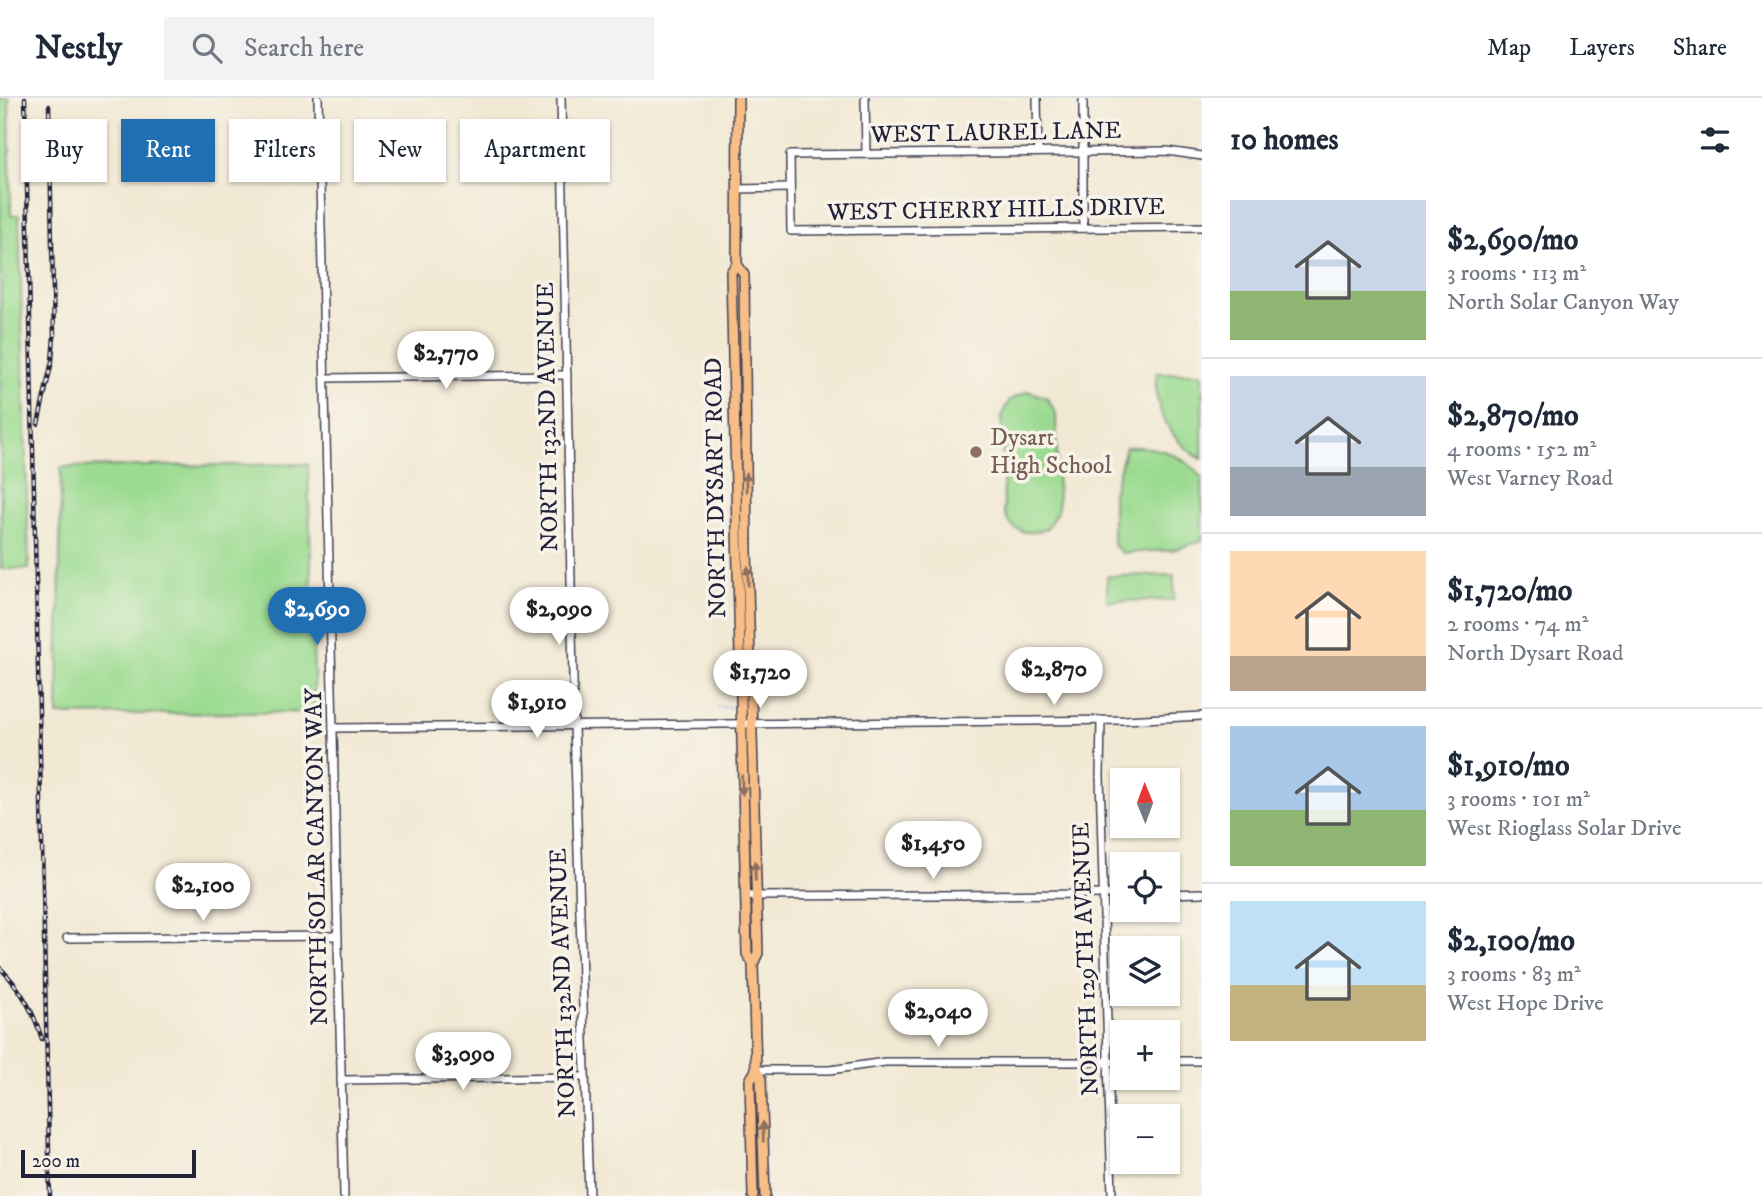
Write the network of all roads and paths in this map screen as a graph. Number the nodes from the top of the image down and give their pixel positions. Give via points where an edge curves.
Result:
1 (318, 98) edge
2 (561, 98) edge
3 (738, 98) edge
4 (865, 98) edge
5 (1037, 98) edge
6 (1083, 98) edge
7 (1038, 152) junction
8 (1083, 152) junction
9 (866, 154) junction
10 (1202, 156) edge
11 (790, 188) junction
12 (738, 189) junction
13 (1202, 227) edge
14 (1083, 228) junction
15 (737, 264) junction
16 (744, 275) junction
17 (731, 306) junction
18 (567, 375) junction
19 (325, 378) junction
20 (1202, 716) edge
21 (1101, 720) junction
22 (746, 724) junction
23 (574, 726) junction
24 (333, 728) junction
25 (1202, 893) edge
26 (1180, 894) edge
27 (1103, 895) junction
28 (1110, 895) edge
29 (746, 896) junction
30 (756, 896) junction
31 (338, 936) junction
32 (67, 937) dead end
33 (753, 963) junction
34 (1180, 1061) edge
35 (1202, 1061) edge
36 (1108, 1062) junction
37 (756, 1070) junction
38 (585, 1077) junction
39 (341, 1080) junction
40 (344, 1196) edge
41 (589, 1196) edge
42 (753, 1196) edge
43 (765, 1196) edge
44 (1112, 1196) edge

1 - 19 street, NORTH SOLAR CANYON WAY
2 - 18 street, NORTH 132ND AVENUE
3 - 12 main road, NORTH DYSART ROAD
4 - 9 street
5 - 7 street
6 - 8 street
7 - 8 street, WEST LAUREL LANE
7 - 9 street, WEST LAUREL LANE
8 - 10 street, WEST LAUREL LANE via 1177,151
8 - 14 street
9 - 11 street, WEST LAUREL LANE via 790,155
11 - 12 street
11 - 14 street, WEST CHERRY HILLS DRIVE via 791,231
12 - 15 main road, NORTH DYSART ROAD
13 - 14 street, WEST CHERRY HILLS DRIVE
15 - 16 main road
15 - 17 main road, NORTH DYSART ROAD via 731,272
16 - 17 main road
22 -> 16 main road, NORTH DYSART ROAD
17 - 22 main road, NORTH DYSART ROAD
18 - 19 street
18 - 23 street, NORTH 132ND AVENUE
19 - 24 street, NORTH SOLAR CANYON WAY
20 - 21 street
21 - 22 street
21 - 27 street, NORTH 129TH AVENUE
22 - 23 street
22 -> 29 main road, NORTH DYSART ROAD
30 -> 22 main road, NORTH DYSART ROAD
23 - 24 street
23 - 38 street, NORTH 132ND AVENUE
24 - 31 street, NORTH SOLAR CANYON WAY
25 - 26 street
27 - 28 street
27 - 30 street
27 - 36 street, NORTH 129TH AVENUE
29 - 30 street
29 - 33 main road, NORTH DYSART ROAD via 747,954
30 - 33 main road, NORTH DYSART ROAD via 758,953
31 - 32 street
31 - 39 street, NORTH SOLAR CANYON WAY
33 - 37 main road, NORTH DYSART ROAD
34 - 35 street
36 - 37 street via 885,1062 830,1070
36 - 44 street, NORTH 129TH AVENUE
37 - 42 main road, NORTH DYSART ROAD via 750,1080
43 -> 37 main road, NORTH DYSART ROAD via 761,1079
38 - 39 street
38 - 41 street, NORTH 132ND AVENUE
39 - 40 street, NORTH SOLAR CANYON WAY

